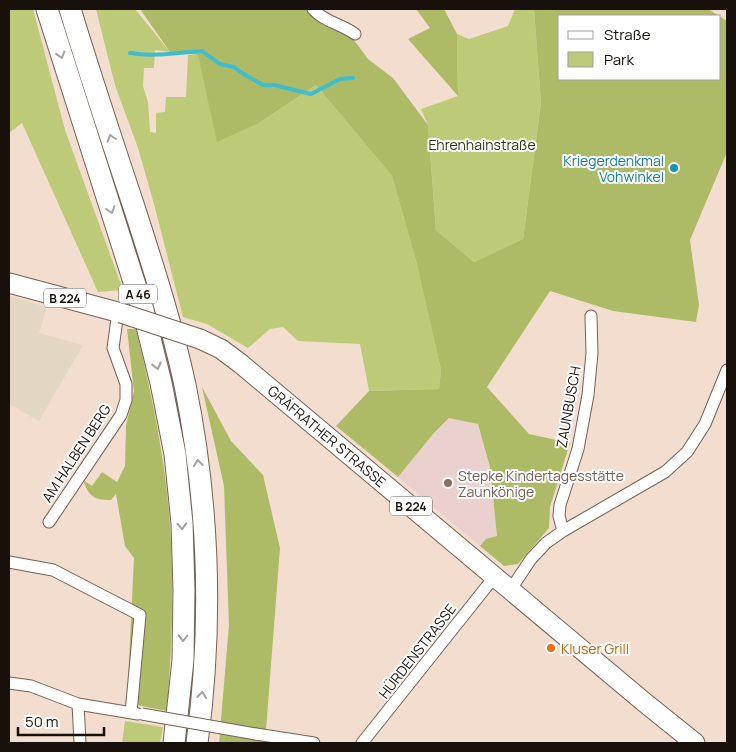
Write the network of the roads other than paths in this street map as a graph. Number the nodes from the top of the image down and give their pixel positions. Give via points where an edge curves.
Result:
1 (47, 9) edge
2 (70, 9) edge
3 (314, 9) edge
4 (356, 34) dead end
5 (9, 282) edge
6 (119, 313) junction
7 (591, 316) dead end
8 (727, 370) edge
9 (48, 522) dead end
10 (563, 531) junction
11 (9, 562) edge
12 (495, 576) junction
13 (511, 589) junction
14 (9, 684) edge
15 (78, 704) junction
16 (137, 713) junction
17 (80, 743) edge
18 (174, 743) edge
19 (197, 743) edge
20 (314, 743) edge
21 (362, 743) edge
22 (696, 743) edge

1 -> 18 highway, A 46 via 143,310 175,454 184,590 183,660
19 -> 2 highway, A 46 via 206,657 207,588 204,520 185,385 167,315
3 - 4 street via 320,17
5 - 6 main road, GRÄFRATHER STRASSE / B 224
6 - 9 street, AM HALBEN BERG via 113,348 126,384 126,400 121,415
6 - 12 main road, GRÄFRATHER STRASSE / B 224, bridge via 221,349
7 - 10 street, ZAUNBUSCH via 588,395 578,449 560,505
8 - 10 street via 705,424 687,452 642,487
10 - 13 street via 531,559
11 - 16 street via 53,570 140,615
12 - 13 main road, GRÄFRATHER STRASSE / B 224
12 - 21 street, HÜRDENSTRASSE
13 - 22 main road, GRÄFRATHER STRASSE / B 224
14 - 15 street via 31,686
15 - 16 street
15 - 17 street
16 - 20 street, bridge

